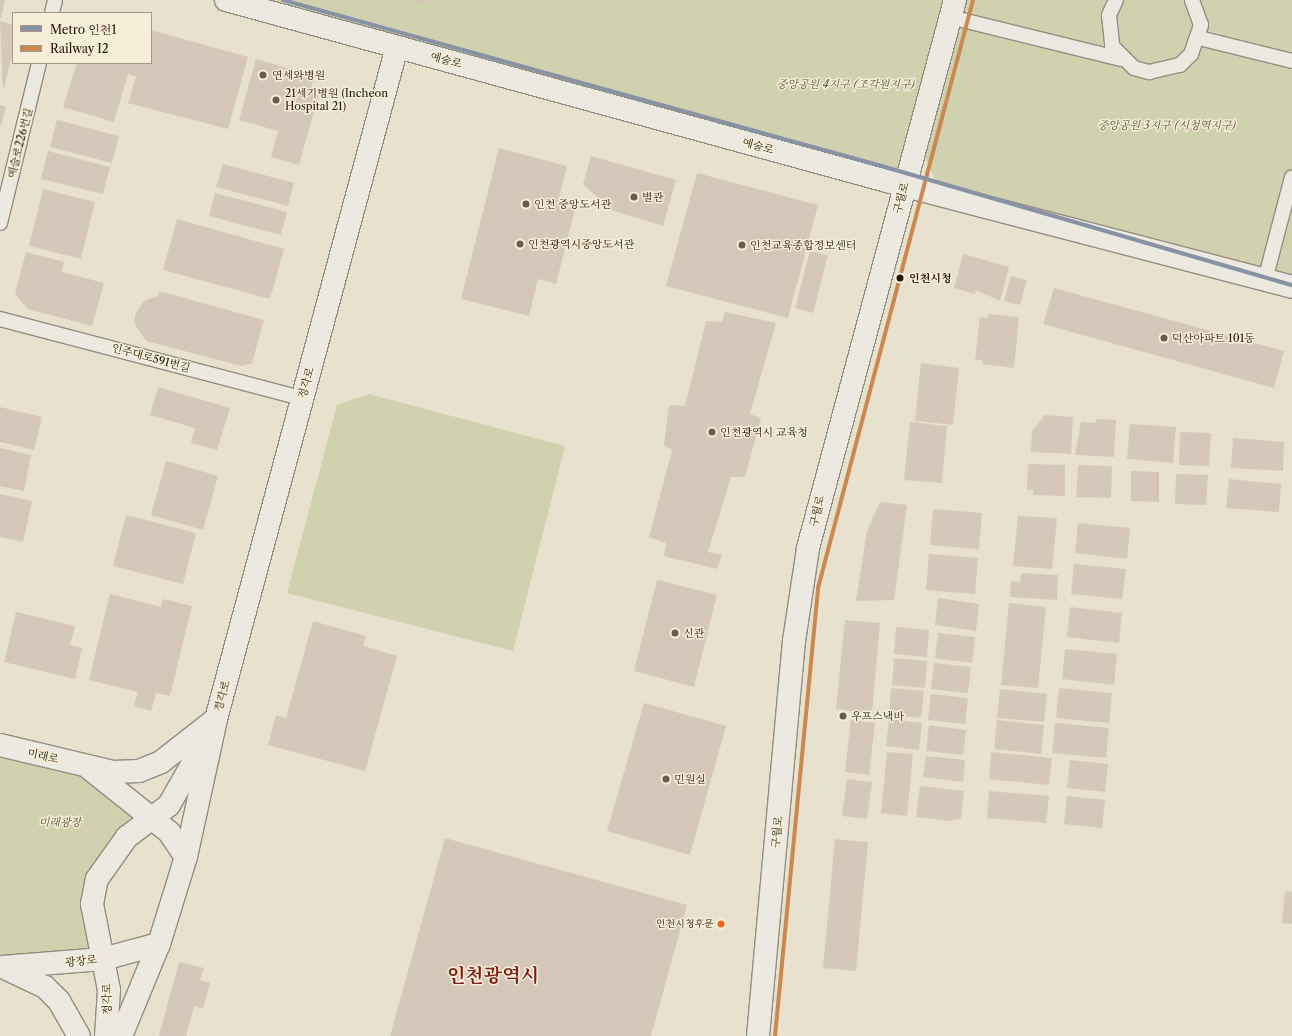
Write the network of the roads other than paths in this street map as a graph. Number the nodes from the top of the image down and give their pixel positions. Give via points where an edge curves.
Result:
1 (55, 0) edge
2 (226, 0) edge
3 (1116, 0) edge
4 (1192, 0) edge
5 (952, 9) edge
6 (52, 12) edge
7 (1198, 38) junction
8 (397, 47) junction
9 (1121, 59) junction
10 (1292, 61) edge
11 (39, 64) edge
12 (1292, 177) edge
13 (905, 186) junction
14 (0, 223) edge
15 (1265, 280) junction
16 (1292, 287) edge
17 (0, 319) edge
18 (302, 398) junction
19 (216, 719) junction
20 (0, 746) edge
21 (86, 766) junction
22 (154, 819) junction
23 (186, 857) junction
24 (159, 944) junction
25 (104, 959) junction
26 (1, 966) edge
27 (79, 1036) edge
28 (106, 1036) edge
29 (121, 1036) edge
30 (758, 1036) edge

1 - 6 street
2 - 8 main road, 예술로
3 - 9 street via 1109,15 1108,31
4 - 7 street via 1201,25
5 - 9 street
5 - 13 main road, 구월로
7 - 9 street via 1191,54 1180,65 1165,71 1134,68
7 - 10 street
8 - 13 main road, 예술로
8 - 18 main road, 정각로
11 - 14 street, 예술로226번길
12 - 15 street
13 - 15 main road, 예술로
13 - 30 main road, 구월로 via 808,548 794,641
15 - 16 main road, 예술로
17 - 18 street, 인주대로591번길
18 - 19 main road, 정각로
19 - 21 main road, 미래로 via 161,762 139,770 113,772
19 - 22 main road, 정각로 via 189,774 170,805
19 - 23 main road, 정각로
20 - 21 main road, 미래로
21 - 22 main road
22 - 23 main road via 169,832
22 - 25 main road, 정각로 via 127,837 111,855 97,879 92,904
23 - 24 main road, 정각로
24 - 25 main road, 광장로
24 - 29 main road, 정각로
25 - 26 main road, 광장로
25 - 28 main road, 정각로 via 109,990
26 - 27 main road via 45,987 59,1001

